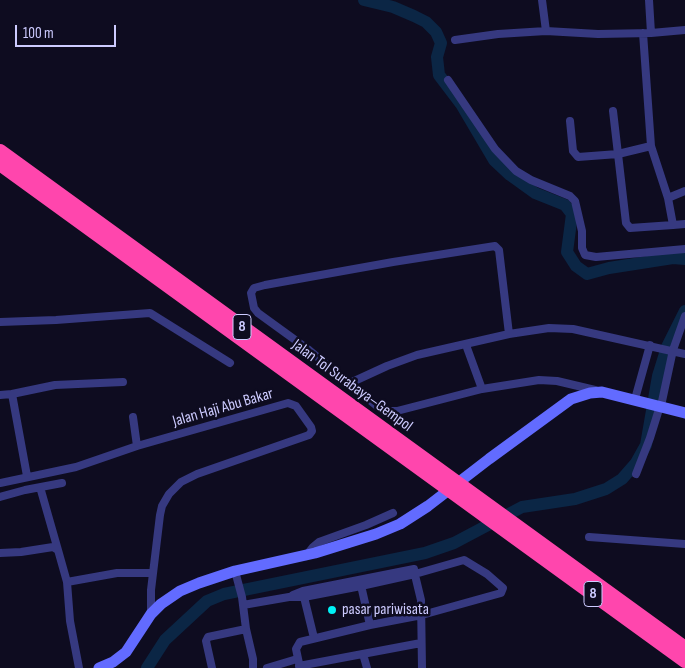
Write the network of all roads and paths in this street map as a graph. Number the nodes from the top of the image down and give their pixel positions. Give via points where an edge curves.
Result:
1 (542, 0) edge
2 (649, 0) edge
3 (685, 30) edge
4 (546, 31) junction
5 (647, 33) junction
6 (455, 40) dead end
7 (448, 80) dead end
8 (613, 111) dead end
9 (570, 121) dead end
10 (651, 146) junction
11 (0, 151) edge
12 (618, 154) junction
13 (0, 164) edge
14 (685, 191) edge
15 (668, 198) junction
16 (685, 224) edge
17 (673, 225) junction
18 (685, 248) edge
19 (685, 316) edge
20 (0, 322) edge
21 (509, 334) junction
22 (652, 345) junction
23 (467, 347) junction
24 (672, 350) junction
25 (685, 354) edge
26 (230, 363) dead end
27 (123, 382) dead end
28 (350, 383) junction
29 (482, 389) junction
30 (602, 392) junction
31 (12, 394) junction
32 (0, 395) edge
33 (636, 400) junction
34 (659, 406) junction
35 (685, 413) edge
36 (133, 417) dead end
37 (137, 446) junction
38 (636, 474) dead end
39 (28, 476) junction
40 (0, 483) edge
41 (62, 483) dead end
42 (40, 487) junction
43 (0, 497) edge
44 (481, 506) junction
45 (393, 512) dead end
46 (504, 523) junction
47 (589, 537) dead end
48 (685, 544) edge
49 (58, 550) junction
50 (0, 553) edge
51 (310, 554) junction
52 (414, 572) junction
53 (152, 573) junction
54 (236, 574) junction
55 (68, 582) junction
56 (360, 583) junction
57 (303, 594) junction
58 (243, 605) junction
59 (151, 614) junction
60 (422, 615) junction
61 (370, 625) junction
62 (246, 628) junction
63 (314, 638) junction
64 (421, 643) junction
65 (685, 648) edge
66 (363, 654) junction
67 (685, 661) edge
68 (253, 664) edge
69 (299, 664) edge
70 (330, 664) edge
71 (79, 668) edge
72 (99, 668) edge
73 (212, 668) edge
74 (258, 668) edge
75 (267, 668) edge
76 (367, 668) edge
77 (422, 668) edge

1 - 4 street
2 - 5 street
3 - 5 street
4 - 5 street
4 - 6 street
5 - 10 street
7 - 18 street via 496,149 516,171 575,201 585,255
8 - 12 street
9 - 12 street via 573,151 577,156
10 - 12 street
10 - 15 street
11 - 44 highway, Jalan Tol Surabaya–Gempol / 8
12 - 17 street via 627,225 630,228
13 - 44 highway, Jalan Tol Surabaya–Gempol / 8
14 - 15 street
15 - 17 street
16 - 17 street
19 - 24 street
20 - 26 street via 150,313
21 - 22 street via 568,328
21 - 23 street
21 - 28 street via 500,255 495,246 385,263 252,290 258,313
22 - 24 street
22 - 33 street
23 - 28 street via 418,355
23 - 29 street
24 - 25 street
24 - 34 street
27 - 31 street via 55,385
28 - 29 street via 378,407 390,411
29 - 30 street via 548,380
30 - 33 street
30 - 51 street via 590,392 571,399 551,417 412,517 387,530
31 - 32 street
31 - 39 street
33 - 34 street
34 - 35 street
34 - 38 street
36 - 37 street
37 - 39 street, Jalan Haji Abu Bakar via 76,467
37 - 53 street, Jalan Haji Abu Bakar via 288,403 296,406 312,430 304,437 197,474 174,488 162,506
39 - 40 street, Jalan Haji Abu Bakar
41 - 42 street
42 - 43 street
42 - 49 street
44 - 46 highway, Jalan Tol Surabaya–Gempol / 8
45 - 51 street via 319,542
46 - 65 highway, Jalan Tol Surabaya–Gempol / 8
46 - 67 highway, Jalan Tol Surabaya–Gempol / 8
47 - 48 street
49 - 50 street via 53,547
49 - 55 street
51 - 54 street
52 - 56 street
52 - 60 street
52 - 60 street via 466,561 503,589 500,593
53 - 55 street via 117,573
53 - 59 street, Jalan Haji Abu Bakar
54 - 58 street
54 - 59 street via 180,591
55 - 71 street via 70,621
56 - 57 street
56 - 61 street
57 - 58 street
57 - 63 street
58 - 62 street
59 - 72 street via 126,652
60 - 61 street
60 - 64 street
61 - 63 street
62 - 68 street
62 - 73 street via 208,637 206,642
63 - 69 street via 298,644
64 - 66 street
64 - 77 street
66 - 70 street
66 - 76 street
68 - 74 street
69 - 70 street
69 - 75 street

